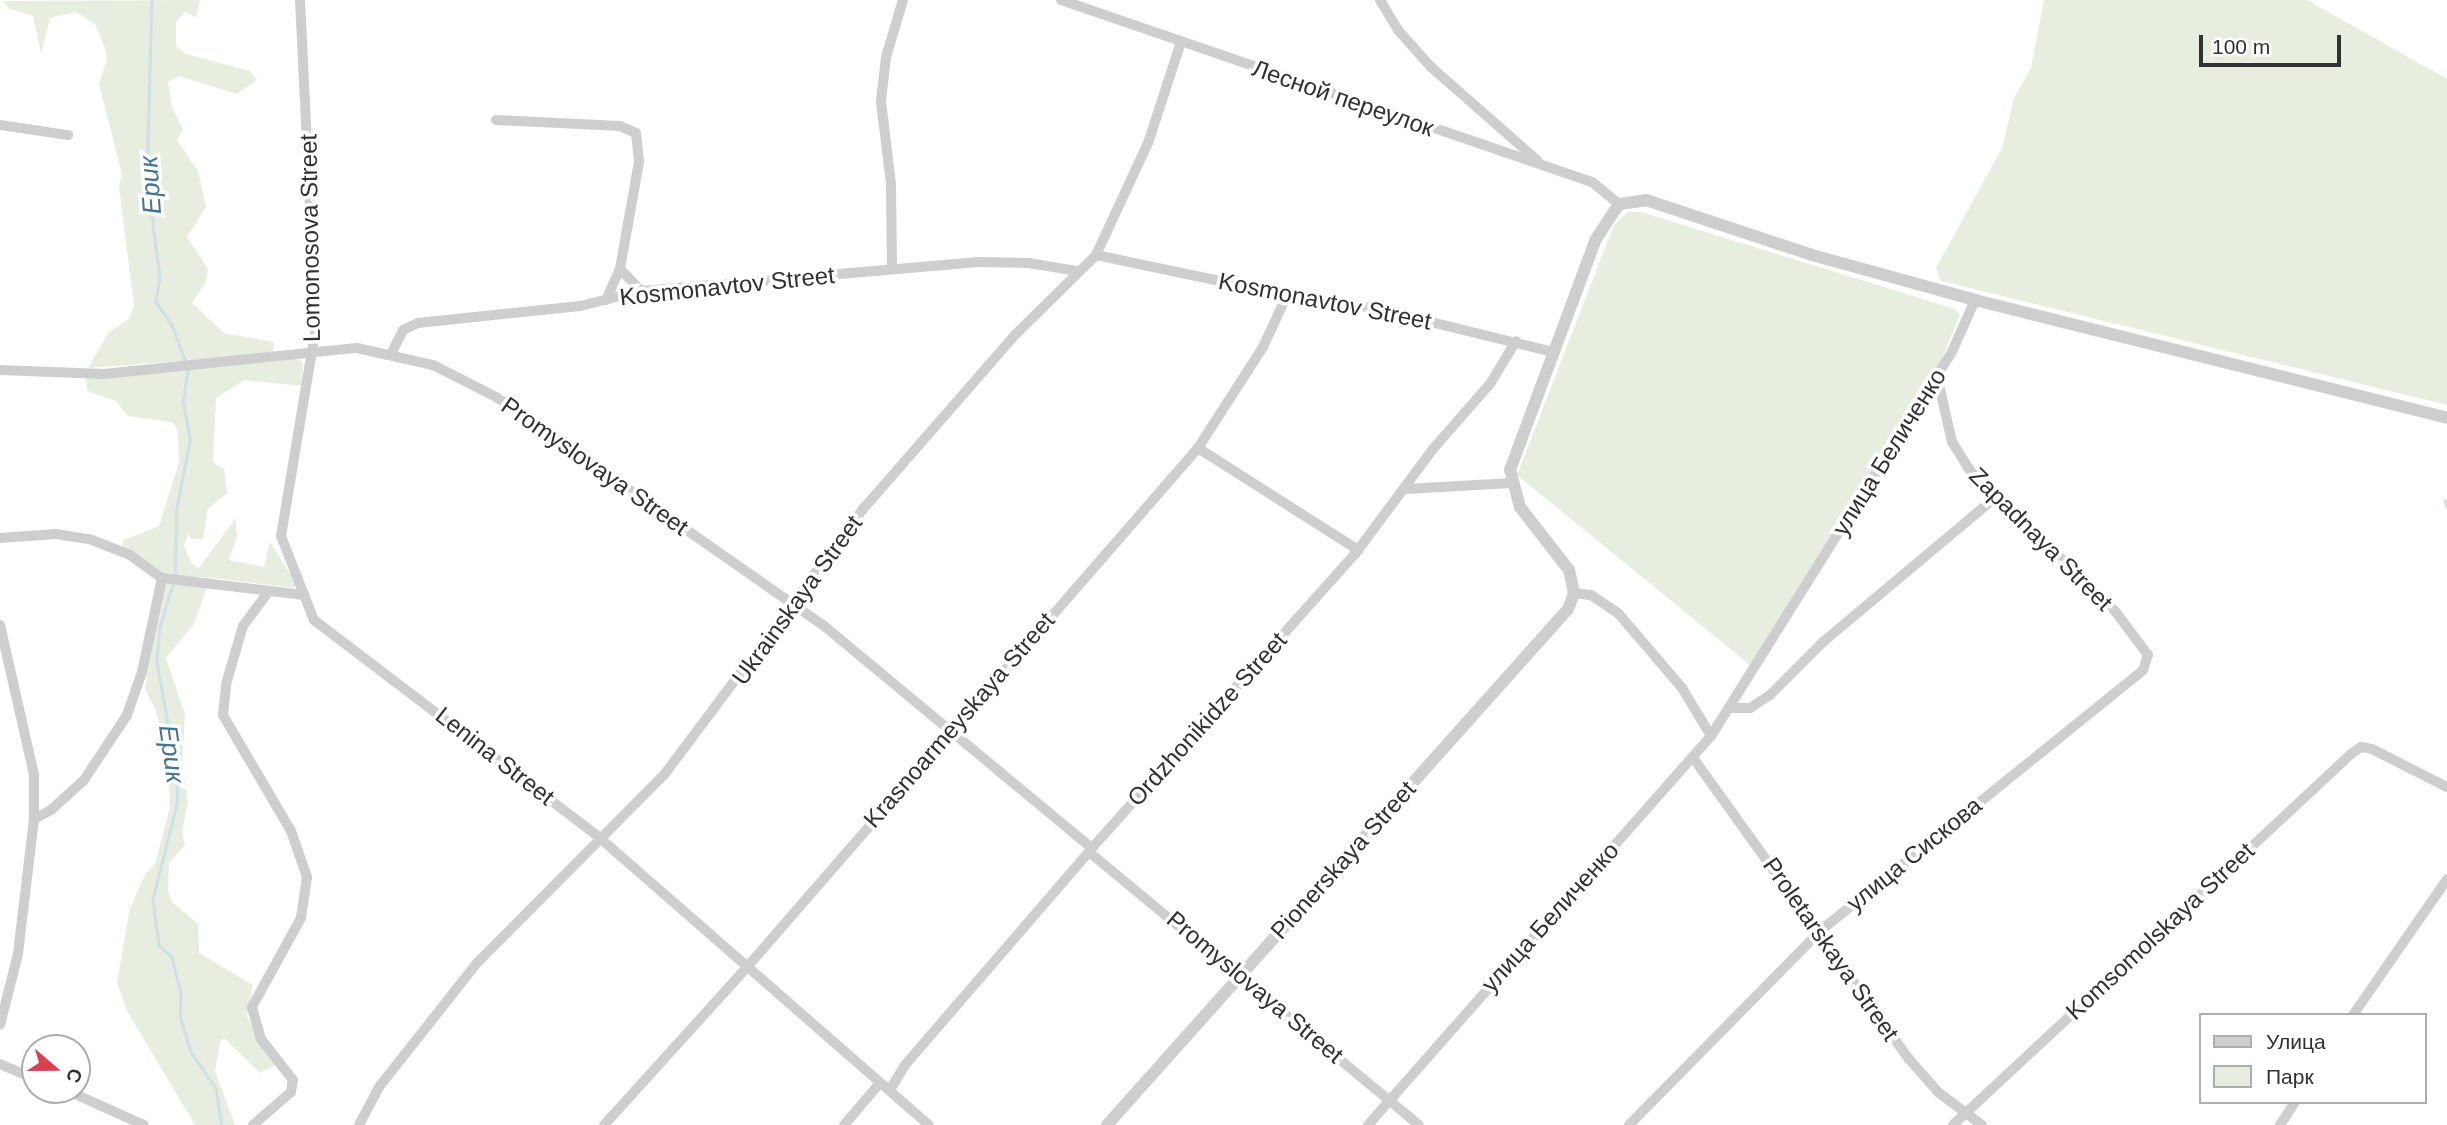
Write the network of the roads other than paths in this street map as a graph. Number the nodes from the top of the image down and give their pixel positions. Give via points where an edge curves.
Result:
1 (300, 0) edge
2 (903, 0) edge
3 (1061, 0) edge
4 (1380, 0) edge
5 (1181, 43) junction
6 (496, 120) dead end
7 (0, 125) edge
8 (68, 135) dead end
9 (1543, 166) junction
10 (1619, 204) junction
11 (1096, 255) junction
12 (892, 268) junction
13 (620, 269) junction
14 (1077, 271) junction
15 (641, 291) junction
16 (1287, 295) junction
17 (606, 300) junction
18 (1975, 300) junction
19 (1516, 341) junction
20 (312, 352) junction
21 (392, 352) junction
22 (1553, 352) junction
23 (0, 370) edge
24 (1937, 376) junction
25 (2447, 418) edge
26 (1198, 448) junction
27 (1512, 484) junction
28 (1406, 489) junction
29 (1996, 497) junction
30 (0, 538) edge
31 (1358, 550) junction
32 (162, 578) junction
33 (269, 591) junction
34 (1574, 593) junction
35 (304, 595) junction
36 (793, 607) junction
37 (0, 625) edge
38 (2148, 655) joint
39 (1731, 708) junction
40 (950, 728) junction
41 (1711, 736) junction
42 (1694, 759) junction
43 (2447, 787) edge
44 (34, 819) junction
45 (601, 839) junction
46 (1091, 850) junction
47 (2447, 879) edge
48 (1819, 931) junction
49 (748, 966) junction
50 (1241, 974) junction
51 (2354, 1013) edge
52 (0, 1025) edge
53 (0, 1064) edge
54 (21, 1073) edge
55 (880, 1083) junction
56 (890, 1090) junction
57 (1390, 1100) junction
58 (91, 1101) edge
59 (2294, 1104) edge
60 (1965, 1113) junction
61 (144, 1125) edge
62 (253, 1125) edge
63 (359, 1125) edge
64 (604, 1125) edge
65 (844, 1125) edge
66 (929, 1125) edge
67 (1107, 1125) edge
68 (1368, 1125) edge
69 (1419, 1125) edge
70 (1629, 1125) edge
71 (1953, 1125) edge
72 (1982, 1125) edge
73 (2280, 1125) edge

1 - 20 street, Lomonosova Street via 315,244
2 - 12 street via 886,57 881,101 891,184
3 - 5 street, Лесной переулок
4 - 9 street via 1398,30 1431,67
5 - 9 street, Лесной переулок
5 - 11 street, Ukrainskaya Street via 1148,143
6 - 13 street via 620,126 636,133 639,162
7 - 8 street
9 - 10 street, Лесной переулок via 1592,183
10 - 18 street via 1646,200
10 - 22 street via 1596,239
11 - 14 street, Ukrainskaya Street
11 - 16 street, Kosmonavtov Street
12 - 14 street, Kosmonavtov Street via 1029,263
12 - 15 street, Kosmonavtov Street
13 - 15 street
13 - 17 street
14 - 36 street, Ukrainskaya Street via 864,509
15 - 17 street, Kosmonavtov Street
16 - 19 street, Kosmonavtov Street via 1374,308
16 - 26 street, Krasnoarmeyskaya Street via 1263,346
17 - 21 street, Kosmonavtov Street via 418,323 403,330
18 - 24 street, улица Беличенко
18 - 25 street
19 - 22 street, Kosmonavtov Street
19 - 28 street, Ordzhonikidze Street via 1490,384 1433,449
20 - 21 street, Promyslovaya Street via 357,348
20 - 23 street, Promyslovaya Street via 104,374
20 - 35 street, Lomonosova Street via 281,536
21 - 36 street, Promyslovaya Street via 433,365 496,397
22 - 27 street via 1514,454
24 - 29 street, Zapadnaya Street via 1952,442 1969,469
24 - 39 street, улица Беличенко
26 - 31 street
26 - 40 street, Krasnoarmeyskaya Street
27 - 28 street
27 - 34 street via 1520,507 1569,570
28 - 31 street, Ordzhonikidze Street
29 - 38 street, Zapadnaya Street via 2115,611
29 - 39 street via 1823,642 1770,695 1750,708
30 - 32 street via 56,534 92,540 130,555
31 - 46 street, Ordzhonikidze Street
32 - 33 street
32 - 44 street via 142,672 127,715 84,780
33 - 35 street
33 - 62 street via 243,626 226,684 223,715 291,831 302,856 307,890 288,946 252,1007 261,1039 293,1080 291,1092
34 - 41 street via 1591,595 1618,613 1682,688
34 - 50 street, Pionerskaya Street via 1568,609
35 - 45 street, Lenina Street via 314,620
36 - 40 street, Promyslovaya Street via 823,625
36 - 45 street, Ukrainskaya Street via 673,765
37 - 44 street via 34,775
38 - 48 street, улица Сискова via 2143,670
39 - 41 street, улица Беличенко
40 - 46 street, Promyslovaya Street
40 - 49 street, Krasnoarmeyskaya Street
41 - 42 street, улица Беличенко
42 - 48 street, Proletarskaya Street
42 - 57 street, улица Беличенко
43 - 60 street, Komsomolskaya Street via 2361,747
44 - 52 street via 18,954
45 - 49 street, Lenina Street
45 - 63 street, Ukrainskaya Street via 526,910 452,993 379,1087
46 - 50 street, Promyslovaya Street
46 - 56 street, Ordzhonikidze Street via 905,1065
47 - 51 street
48 - 60 street, Proletarskaya Street via 1909,1059
48 - 70 street, улица Сискова
49 - 55 street, Lenina Street
49 - 64 street, Krasnoarmeyskaya Street
50 - 57 street, Promyslovaya Street
50 - 67 street, Pionerskaya Street
53 - 54 street
55 - 56 street, Lenina Street
55 - 65 street
56 - 66 street, Lenina Street
57 - 68 street, улица Беличенко
57 - 69 street, Promyslovaya Street
58 - 61 street
59 - 73 street
60 - 71 street, Komsomolskaya Street
60 - 72 street, Proletarskaya Street

